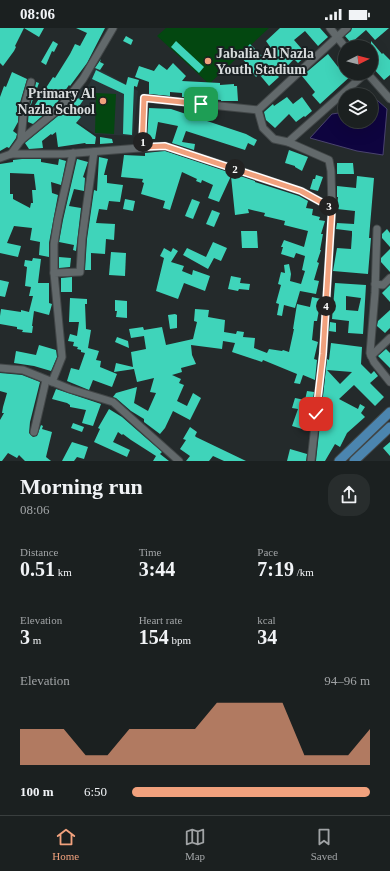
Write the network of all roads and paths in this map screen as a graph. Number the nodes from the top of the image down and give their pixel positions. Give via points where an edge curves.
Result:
1 (113, 28) edge
2 (330, 28) edge
3 (347, 28) edge
4 (337, 37) junction
5 (339, 40) edge
6 (358, 80) edge
7 (372, 80) edge
8 (31, 82) dead end
9 (390, 99) edge
10 (258, 110) junction
11 (21, 140) junction
12 (288, 142) junction
13 (145, 147) junction
14 (94, 152) junction
15 (72, 153) junction
16 (11, 154) junction
17 (0, 158) edge
18 (332, 208) junction
19 (377, 229) dead end
20 (54, 273) junction
21 (390, 278) edge
22 (375, 284) junction
23 (390, 338) edge
24 (371, 356) junction
25 (0, 368) edge
26 (49, 381) junction
27 (390, 382) edge
28 (390, 412) edge
29 (390, 427) edge
30 (34, 432) dead end
31 (179, 461) edge
32 (311, 461) edge
33 (339, 461) edge
34 (354, 461) edge

1 - 11 street via 83,80 60,108
2 - 4 street
3 - 4 street
4 - 5 street
4 - 10 street
6 - 12 street
7 - 9 street
8 - 11 street via 24,107
10 - 12 street via 263,128 274,139
10 - 13 street via 144,98
11 - 16 street
12 - 18 street via 329,160
13 - 14 street
13 - 18 street via 165,146 236,169 301,191
14 - 15 street
14 - 20 street via 80,272
15 - 16 street
15 - 20 street via 54,244
16 - 17 street
18 - 32 street via 323,354
19 - 22 street
20 - 26 street via 62,357
21 - 22 street via 383,285
22 - 24 street
23 - 24 street
24 - 27 street
25 - 26 street via 23,370
26 - 30 street
26 - 31 street via 113,402
28 - 33 main road
29 - 34 main road

